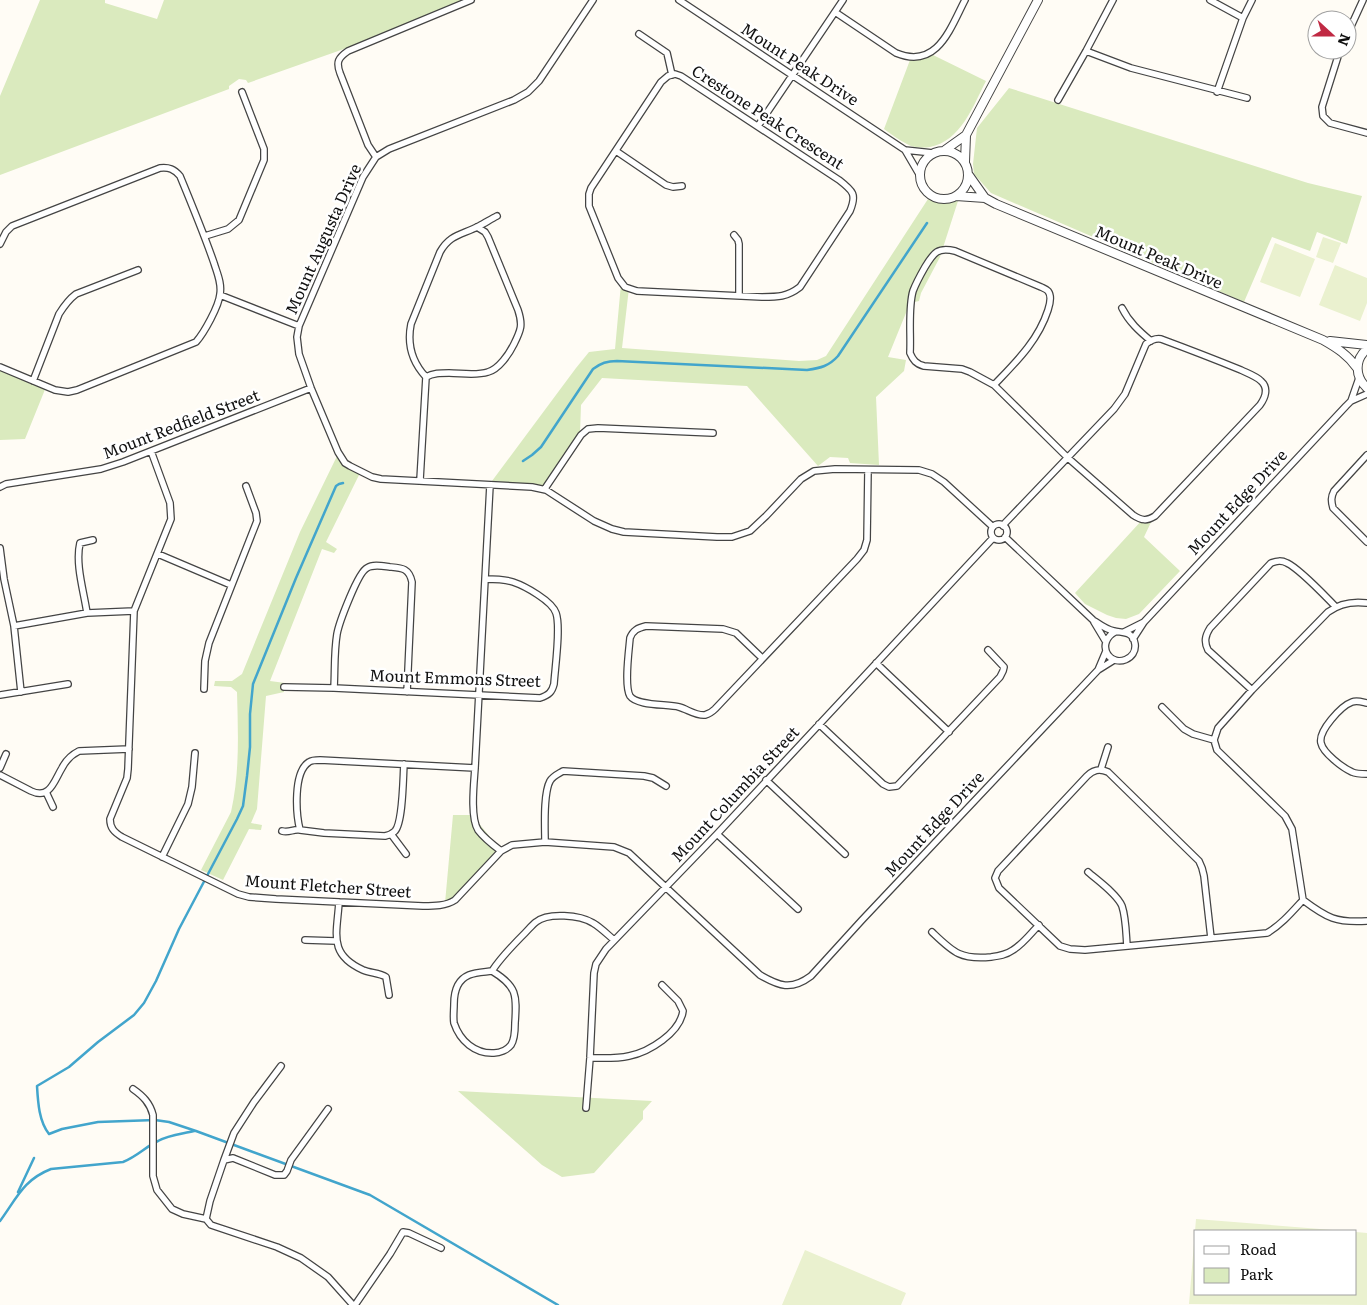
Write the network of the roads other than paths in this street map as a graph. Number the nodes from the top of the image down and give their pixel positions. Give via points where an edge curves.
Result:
1 (471, 0) edge
2 (593, 0) edge
3 (679, 0) edge
4 (843, 0) edge
5 (965, 0) edge
6 (1038, 0) edge
7 (1113, 0) edge
8 (1210, 0) edge
9 (1252, 0) edge
10 (1363, 0) edge
11 (835, 12) junction
12 (1357, 13) edge
13 (1243, 18) junction
14 (639, 34) dead end
15 (1086, 51) junction
16 (1337, 60) edge
17 (672, 75) junction
18 (792, 76) junction
19 (242, 92) dead end
20 (1217, 92) junction
21 (1247, 98) dead end
22 (1058, 100) dead end
23 (758, 126) junction
24 (1367, 133) edge
25 (966, 135) junction
26 (905, 150) junction
27 (945, 150) junction
28 (616, 151) junction
29 (933, 153) junction
30 (376, 157) junction
31 (965, 162) junction
32 (920, 174) junction
33 (968, 174) junction
34 (682, 186) dead end
35 (956, 196) junction
36 (985, 198) junction
37 (497, 216) dead end
38 (477, 227) junction
39 (734, 235) dead end
40 (205, 236) junction
41 (0, 244) edge
42 (138, 270) dead end
43 (220, 295) junction
44 (739, 296) junction
45 (1122, 308) dead end
46 (299, 326) junction
47 (1323, 340) junction
48 (1151, 341) junction
49 (1367, 345) edge
50 (1367, 349) edge
51 (0, 367) edge
52 (1357, 368) junction
53 (426, 377) junction
54 (1359, 378) junction
55 (33, 380) junction
56 (994, 385) junction
57 (311, 388) junction
58 (1367, 388) edge
59 (1367, 394) edge
60 (1351, 401) junction
61 (713, 433) dead end
62 (151, 451) junction
63 (1367, 455) edge
64 (1068, 458) junction
65 (868, 470) junction
66 (420, 480) junction
67 (490, 485) junction
68 (0, 486) edge
69 (246, 486) dead end
70 (546, 490) junction
71 (993, 526) junction
72 (1003, 526) junction
73 (1005, 537) junction
74 (993, 538) junction
75 (93, 540) dead end
76 (1367, 542) edge
77 (0, 548) edge
78 (158, 554) junction
79 (485, 578) junction
80 (2, 579) edge
81 (231, 585) junction
82 (1367, 603) edge
83 (1336, 607) junction
84 (134, 611) junction
85 (87, 612) junction
86 (1093, 620) junction
87 (1144, 622) junction
88 (14, 626) junction
89 (1116, 632) junction
90 (1124, 632) junction
91 (1133, 639) junction
92 (1106, 642) junction
93 (988, 650) dead end
94 (1106, 651) junction
95 (762, 658) junction
96 (1114, 660) junction
97 (876, 663) junction
98 (1098, 670) junction
99 (68, 684) dead end
100 (284, 687) dead end
101 (334, 688) junction
102 (204, 690) dead end
103 (1252, 690) junction
104 (22, 692) junction
105 (407, 692) junction
106 (479, 694) junction
107 (0, 695) edge
108 (1367, 704) edge
109 (1162, 706) dead end
110 (819, 724) junction
111 (949, 732) junction
112 (1214, 740) junction
113 (1108, 747) dead end
114 (129, 749) junction
115 (195, 753) dead end
116 (6, 754) dead end
117 (404, 764) junction
118 (0, 768) edge
119 (475, 768) junction
120 (1101, 770) junction
121 (1367, 774) edge
122 (0, 775) edge
123 (766, 780) junction
124 (666, 786) dead end
125 (46, 792) junction
126 (53, 807) dead end
127 (300, 830) junction
128 (282, 831) dead end
129 (391, 834) junction
130 (717, 834) junction
131 (544, 842) junction
132 (501, 851) junction
133 (406, 854) dead end
134 (845, 854) dead end
135 (162, 856) junction
136 (1088, 872) dead end
137 (666, 887) junction
138 (1303, 900) junction
139 (340, 902) junction
140 (798, 909) dead end
141 (1367, 921) edge
142 (1038, 925) junction
143 (932, 932) dead end
144 (1211, 938) junction
145 (305, 940) dead end
146 (614, 940) junction
147 (336, 941) junction
148 (1127, 946) junction
149 (492, 972) junction
150 (662, 985) dead end
151 (389, 996) dead end
152 (590, 1058) junction
153 (281, 1066) dead end
154 (133, 1089) dead end
155 (586, 1108) dead end
156 (328, 1109) dead end
157 (224, 1160) junction
158 (206, 1220) junction
159 (441, 1248) dead end
160 (354, 1305) edge

1 - 30 street via 348,50 339,60 340,73 368,145
2 - 30 street, Mount Augusta Drive via 539,81 528,92
3 - 18 street, Mount Peak Drive
4 - 11 street
5 - 11 street via 941,44 918,58 896,54
6 - 25 street
7 - 15 street
8 - 13 street
9 - 13 street
10 - 12 street
11 - 18 street
13 - 20 street
14 - 17 street via 667,53
15 - 20 street via 1131,68
15 - 22 street
16 - 24 street via 1322,107 1323,116 1330,123
17 - 23 street, Crestone Peak Crescent via 681,76
17 - 28 street, Crestone Peak Crescent via 661,82
18 - 23 street
18 - 26 street, Mount Peak Drive
19 - 40 street via 264,149 264,160 239,220 228,229
20 - 21 street
23 - 44 street, Crestone Peak Crescent via 850,188 854,202 800,287 782,297
25 - 27 street
25 - 31 street, Mount Peak Drive
26 - 29 street, Mount Peak Drive
26 - 32 street, Mount Peak Drive
27 - 29 street, Mount Peak Drive
27 - 31 street via 957,154
28 - 34 street via 666,185
28 - 44 street, Crestone Peak Crescent via 591,188 588,203 621,283 637,291
29 - 32 street via 924,161
30 - 46 street, Mount Augusta Drive via 363,177
31 - 33 street, Mount Peak Drive
32 - 35 street, Mount Peak Drive via 921,184 930,195 942,199
33 - 35 street via 964,188
33 - 36 street, Mount Peak Drive
35 - 36 street, Mount Peak Drive
36 - 47 street, Mount Peak Drive
37 - 38 street
38 - 53 street via 444,244 411,324 409,343 412,354
38 - 53 street via 488,237 518,310 521,320 519,335 506,356 490,372 441,373
39 - 44 street via 739,244
40 - 41 street via 180,176 169,167 12,226
40 - 43 street
42 - 55 street via 76,294 64,304
43 - 46 street
43 - 55 street via 202,335 188,346 68,392
45 - 48 street via 1126,317
46 - 57 street, Mount Augusta Drive via 299,354
47 - 49 street, Mount Peak Drive
47 - 52 street, Mount Peak Drive via 1347,355
48 - 64 street via 1146,344 1120,402
48 - 64 street via 1161,339 1255,377 1262,381 1266,394 1156,516 1145,520 1133,516
50 - 52 street
51 - 55 street
52 - 54 street
53 - 66 street
54 - 58 street
54 - 60 street, Mount Edge Drive
56 - 56 street via 962,369 924,366 912,358 914,290 928,261 939,250 955,251 1048,292 1050,304 1035,339
56 - 64 street
57 - 62 street, Mount Redfield Street
57 - 66 street, Mount Augusta Drive via 345,463 377,479
59 - 60 street, Mount Edge Drive
60 - 87 street, Mount Edge Drive
61 - 70 street via 588,429
62 - 68 street, Mount Redfield Street via 101,469
62 - 78 street, Mount Fletcher Street via 172,511
63 - 76 street via 1334,490 1331,502 1333,508
64 - 72 street
65 - 70 street, Mount Augusta Drive via 820,470 808,474 750,531 732,537 624,532 594,521
65 - 71 street, Mount Augusta Drive via 913,470 932,474
65 - 95 street via 868,529 864,550
66 - 67 street, Mount Augusta Drive
67 - 70 street, Mount Augusta Drive
67 - 79 street
69 - 81 street via 257,521
71 - 72 street
71 - 74 street
72 - 73 street
73 - 74 street
73 - 86 street
74 - 97 street, Mount Columbia Street
75 - 85 street via 80,543 78,552
77 - 80 street
78 - 81 street
78 - 84 street, Mount Fletcher Street
79 - 106 street
79 - 106 street, Mount Emmons Street via 511,581 542,598 556,613 558,622 554,684 550,694 540,698
80 - 88 street
81 - 102 street via 209,643
82 - 83 street
83 - 103 street
83 - 103 street via 1287,563 1277,561 1271,564 1210,628 1205,640 1208,650
84 - 85 street
84 - 114 street, Mount Fletcher Street
85 - 88 street
86 - 89 street
86 - 92 street
87 - 90 street, Mount Edge Drive
87 - 91 street, Mount Edge Drive
88 - 104 street
89 - 90 street, Mount Edge Drive
89 - 92 street
90 - 91 street
91 - 96 street, Mount Edge Drive via 1135,648 1132,655 1124,660
92 - 94 street, Mount Edge Drive
93 - 111 street via 1003,665 1004,671
94 - 96 street
94 - 98 street, Mount Edge Drive
95 - 95 street via 706,715 640,702 629,694 630,638 638,628 732,631
96 - 98 street, Mount Edge Drive
97 - 110 street, Mount Columbia Street
97 - 111 street
98 - 137 street, Mount Edge Drive via 803,982 784,986 760,975
99 - 104 street
100 - 101 street, Mount Emmons Street
101 - 105 street, Mount Emmons Street
101 - 105 street via 339,626 361,574 374,566 402,568 412,582
103 - 112 street via 1218,728
104 - 107 street
105 - 106 street, Mount Emmons Street
106 - 119 street
108 - 121 street via 1354,701 1346,705 1321,736 1325,751 1344,768
109 - 112 street via 1184,729
110 - 111 street via 884,784 894,788
110 - 123 street, Mount Columbia Street
112 - 138 street via 1217,750 1289,822
113 - 120 street
114 - 125 street via 72,754
114 - 135 street, Mount Fletcher Street via 126,778 110,824 117,834
115 - 135 street via 188,804
116 - 118 street
117 - 119 street
117 - 127 street via 320,760 308,763 300,776 297,808
117 - 129 street via 400,819
119 - 132 street via 476,826
120 - 142 street via 1087,776 995,878 999,888
120 - 144 street via 1108,772 1198,861 1204,876
122 - 125 street via 36,794
123 - 130 street, Mount Columbia Street
123 - 134 street
124 - 131 street via 644,776 556,774 548,788
125 - 126 street
127 - 128 street
127 - 129 street via 333,834
129 - 133 street
130 - 137 street, Mount Columbia Street
130 - 140 street
131 - 132 street via 512,845
131 - 137 street via 614,847 629,853
132 - 139 street, Mount Fletcher Street via 459,897 449,903 424,906
135 - 139 street, Mount Fletcher Street via 249,897
136 - 148 street via 1121,904
137 - 146 street, Mount Columbia Street
138 - 141 street via 1336,920
138 - 144 street via 1267,933
139 - 147 street
142 - 143 street via 1009,953 982,958 959,955
142 - 148 street via 1060,946 1070,949
144 - 148 street
145 - 147 street
146 - 149 street via 584,918 544,918 508,950
146 - 152 street, Mount Columbia Street via 600,957 594,972
147 - 151 street via 341,954 350,962 366,972 386,977
149 - 149 street via 462,979 454,996 454,1021 471,1047 498,1053 511,1045 514,1038 516,999 508,983
150 - 152 street via 683,1011 680,1023 672,1032 645,1051 631,1056
152 - 155 street, Mount Columbia Street
153 - 157 street via 234,1134
154 - 158 street via 149,1103 153,1115 152,1158 156,1190 172,1209
156 - 157 street via 284,1175 275,1175 233,1158
157 - 158 street
158 - 160 street via 301,1258 328,1277
159 - 160 street via 403,1232

